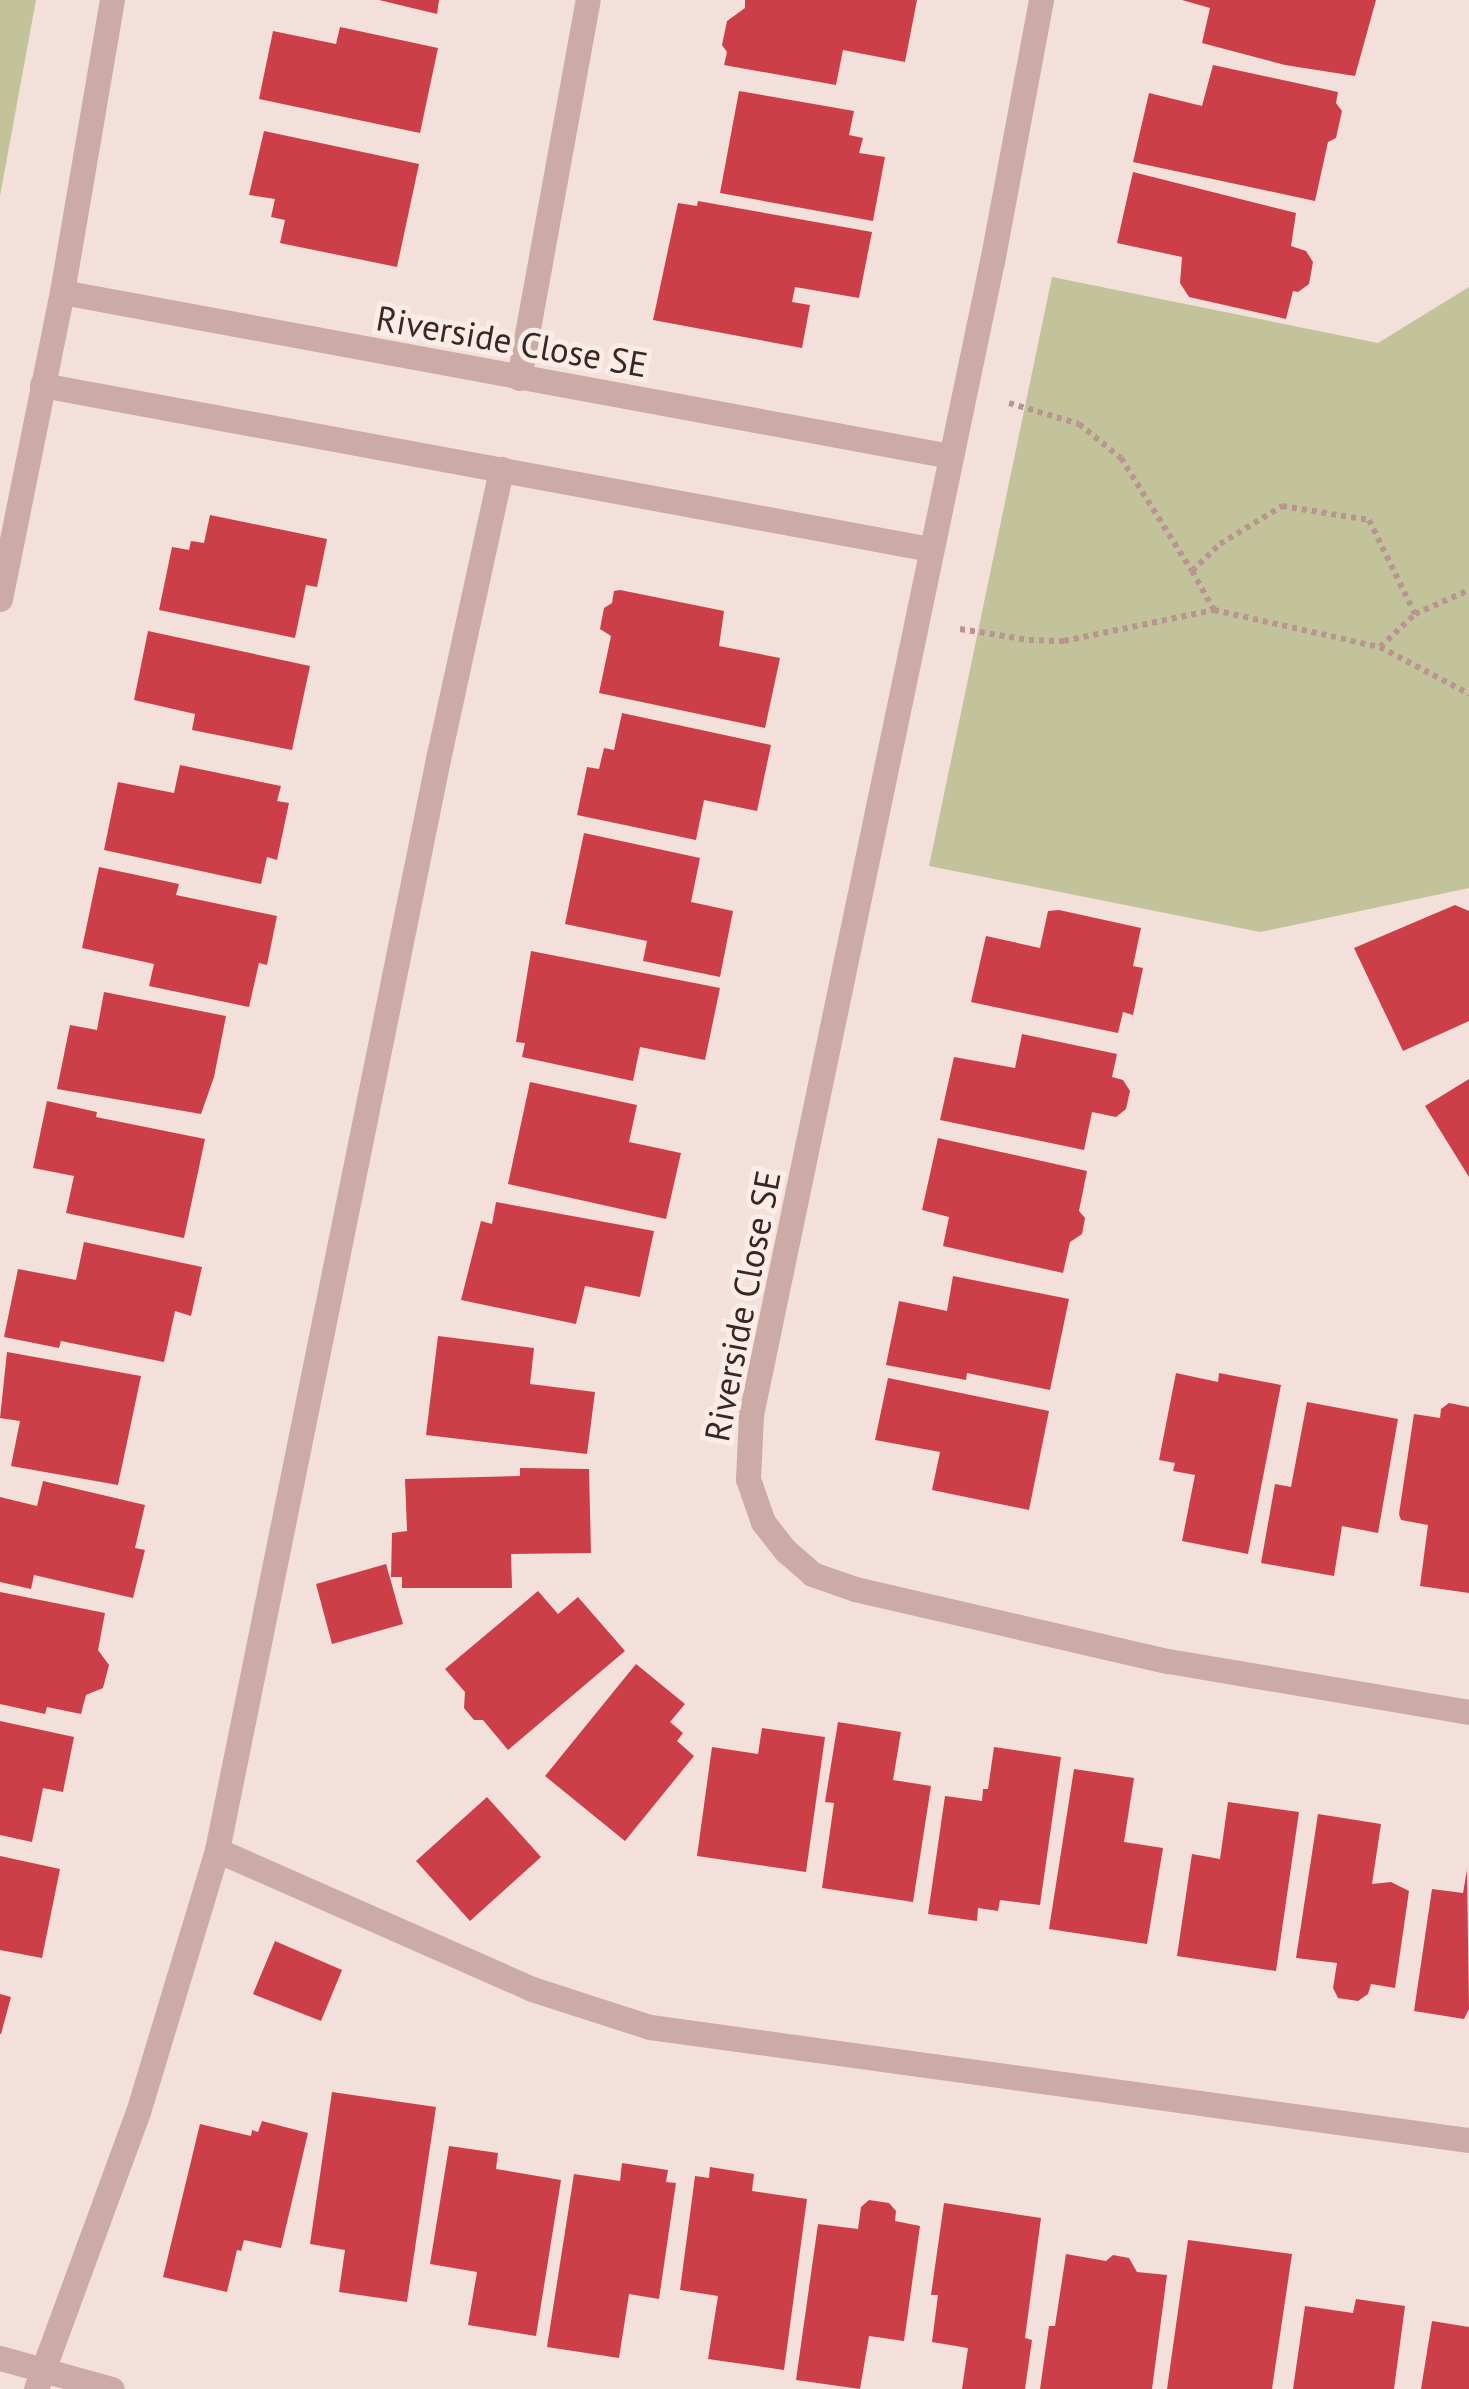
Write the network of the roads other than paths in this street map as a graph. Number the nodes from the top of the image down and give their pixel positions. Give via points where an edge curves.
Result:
1 (112, 0) edge
2 (588, 0) edge
3 (1041, 0) edge
4 (62, 292) junction
5 (520, 378) junction
6 (42, 384) junction
7 (950, 456) junction
8 (501, 469) junction
9 (930, 549) junction
10 (0, 599) edge
11 (1469, 1712) edge
12 (218, 1850) junction
13 (1469, 2140) edge
14 (0, 2358) edge
15 (40, 2381) edge
16 (112, 2389) edge

1 - 4 street
2 - 5 street
3 - 7 street, Riverside Close SE
4 - 5 street, Riverside Close SE
4 - 6 street
5 - 7 street, Riverside Close SE
6 - 8 street
6 - 10 street
7 - 9 street, Riverside Close SE
8 - 9 street
8 - 12 street
9 - 11 street, Riverside Close SE via 751,1415 748,1479 763,1522 812,1574 855,1590 1168,1661
12 - 13 street via 532,1989 650,2027
12 - 15 street via 138,2112
14 - 15 street
15 - 16 street

